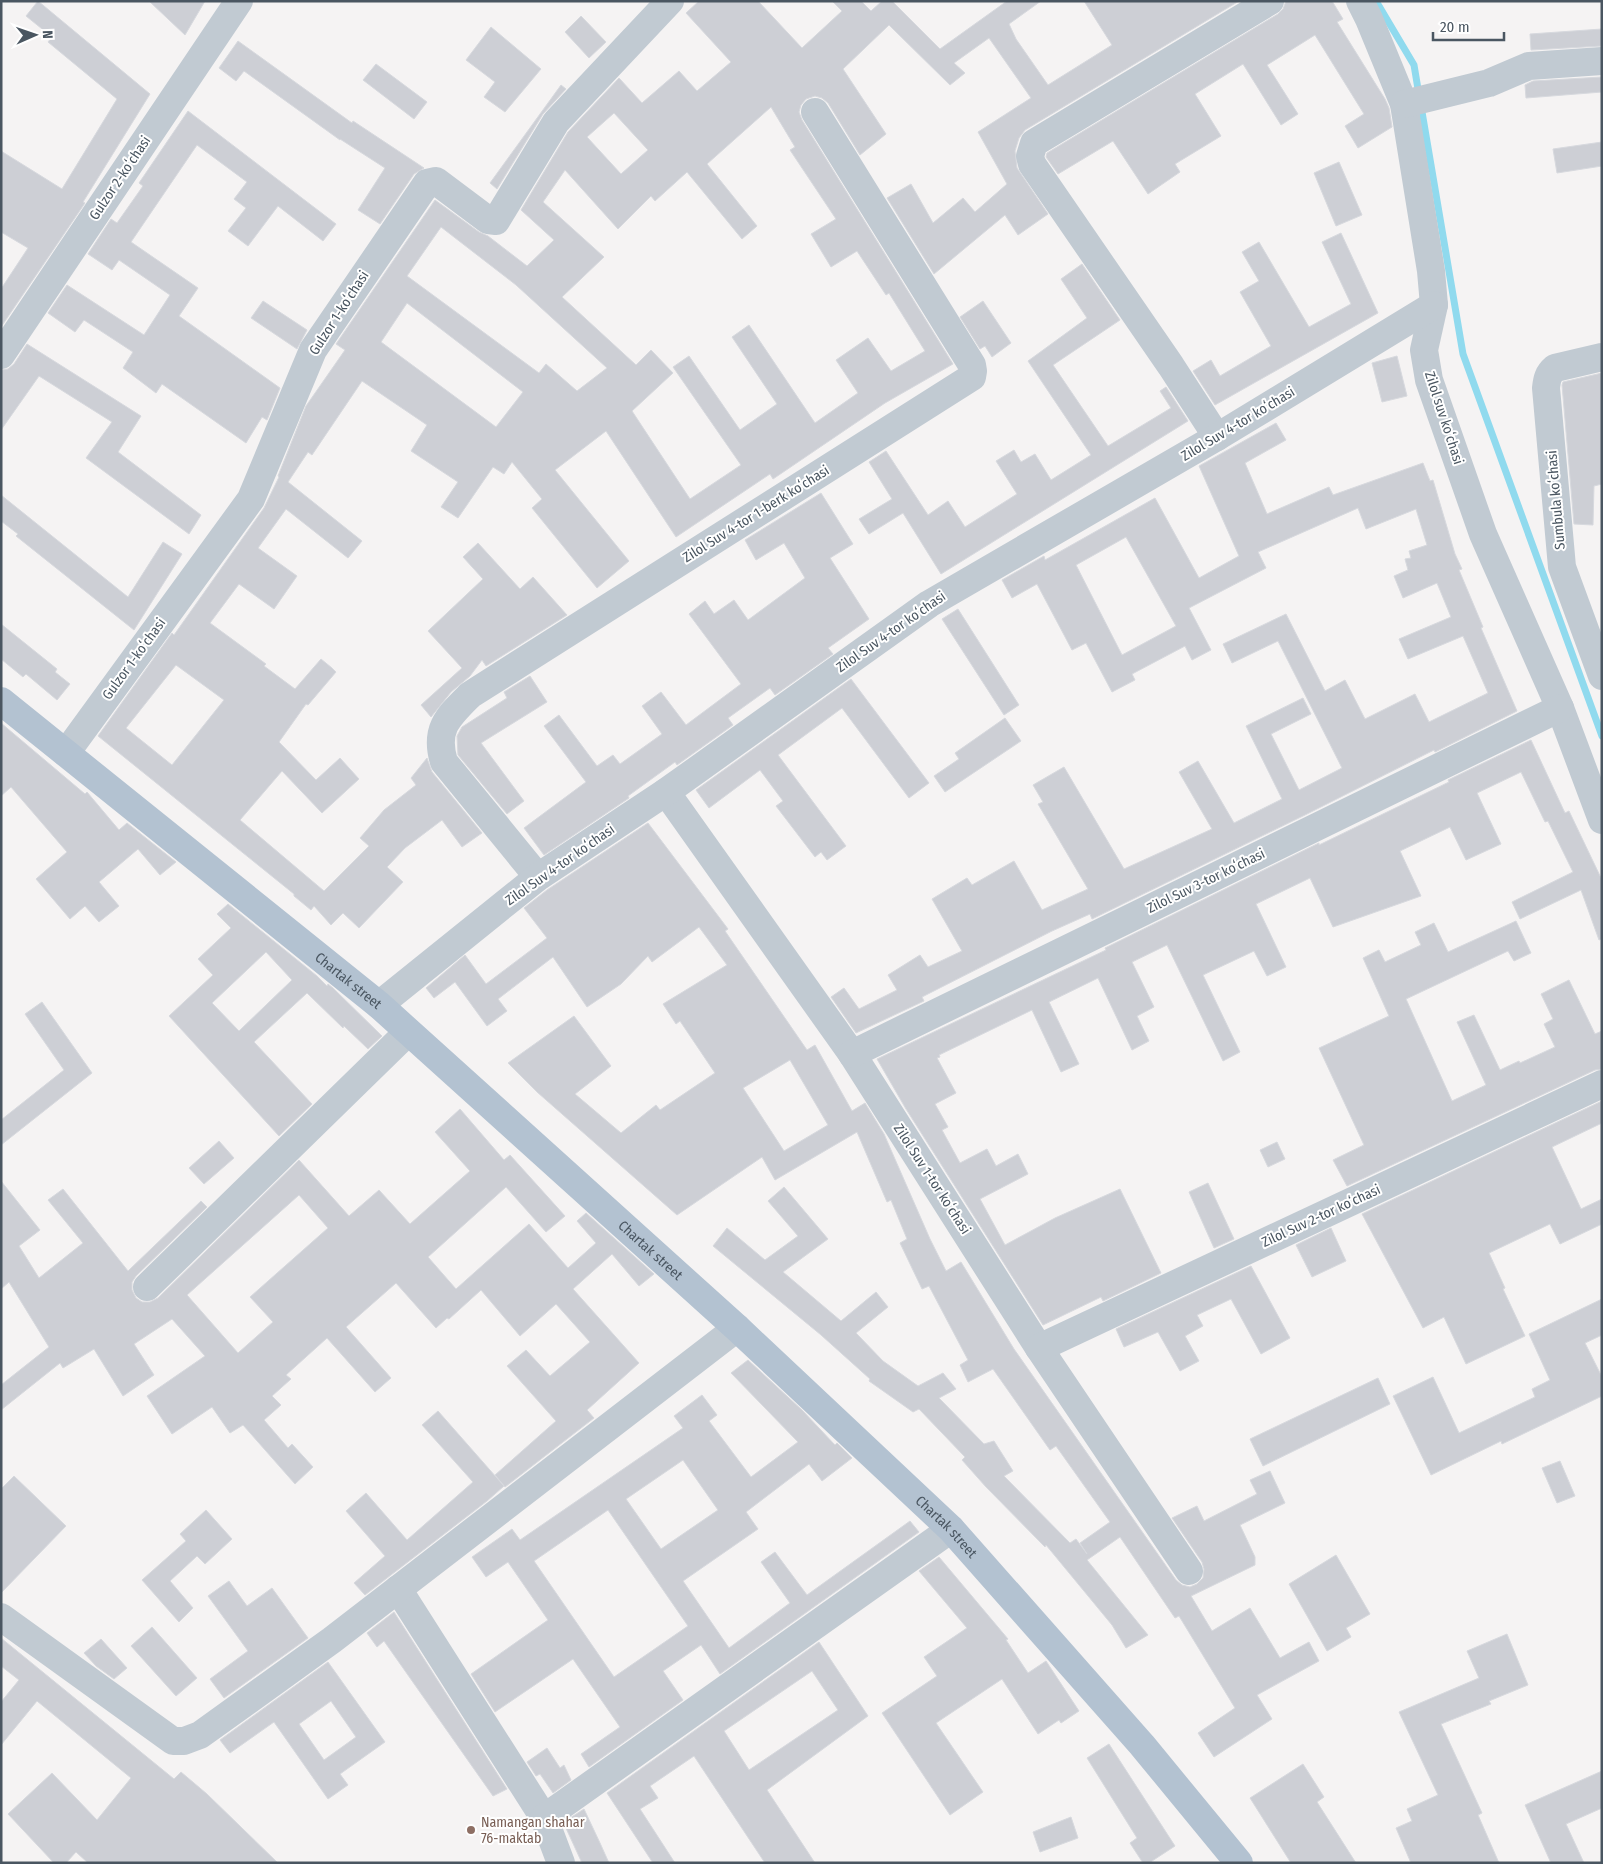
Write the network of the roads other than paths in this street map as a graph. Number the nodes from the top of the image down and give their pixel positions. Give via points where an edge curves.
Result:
1 (239, 1) edge
2 (670, 1) edge
3 (1270, 1) edge
4 (1360, 1) edge
5 (1602, 61) edge
6 (1415, 101) junction
7 (815, 112) dead end
8 (1434, 305) junction
9 (1, 355) edge
10 (1602, 357) edge
11 (1217, 437) junction
12 (1602, 676) edge
13 (1, 701) edge
14 (1560, 708) junction
15 (66, 753) junction
16 (666, 792) junction
17 (1602, 820) edge
18 (538, 877) junction
19 (379, 1005) junction
20 (408, 1032) junction
21 (852, 1054) junction
22 (1602, 1084) edge
23 (147, 1287) dead end
24 (737, 1328) junction
25 (1039, 1348) junction
26 (951, 1529) junction
27 (1189, 1572) dead end
28 (398, 1589) junction
29 (1, 1617) edge
30 (544, 1818) junction
31 (561, 1863) edge
32 (1239, 1863) edge

1 - 9 street, Gulzor 2-koʻchasi
2 - 15 street, Gulzor 1-koʻchasi via 556,122 496,221 488,220 436,181 427,183 313,350 251,499
3 - 11 street via 1034,143 1030,156 1032,164 1172,366
4 - 6 street, Zilol suv koʻchasi
5 - 6 street via 1529,66 1489,83
6 - 8 street, Zilol suv koʻchasi
7 - 18 street, Zilol Suv 4-tor 1-berk koʻchasi via 972,365 972,377 470,695 447,718 440,734 444,762
8 - 11 street, Zilol Suv 4-tor koʻchasi
8 - 14 street, Zilol suv koʻchasi via 1424,350 1429,380 1483,534
10 - 12 street, Sumbula koʻchasi via 1556,368 1547,377 1546,388 1562,567
11 - 16 street, Zilol Suv 4-tor koʻchasi via 929,604
13 - 15 main road, Chartak street
14 - 17 street, Zilol suv koʻchasi
14 - 21 street, Zilol Suv 3-tor koʻchasi
15 - 19 main road, Chartak street
16 - 18 street, Zilol Suv 4-tor koʻchasi
16 - 21 street, Zilol Suv 1-tor koʻchasi
18 - 19 street, Zilol Suv 4-tor koʻchasi
19 - 20 main road, Chartak street
20 - 23 street
20 - 24 main road, Chartak street
21 - 25 street, Zilol Suv 1-tor koʻchasi
22 - 25 street, Zilol Suv 2-tor koʻchasi
24 - 26 main road, Chartak street
24 - 28 street
25 - 27 street, Zilol Suv 1-tor koʻchasi
26 - 30 street
26 - 32 main road, Chartak street via 1142,1745
28 - 29 street via 200,1735 184,1741 173,1740
28 - 30 street
30 - 31 street

